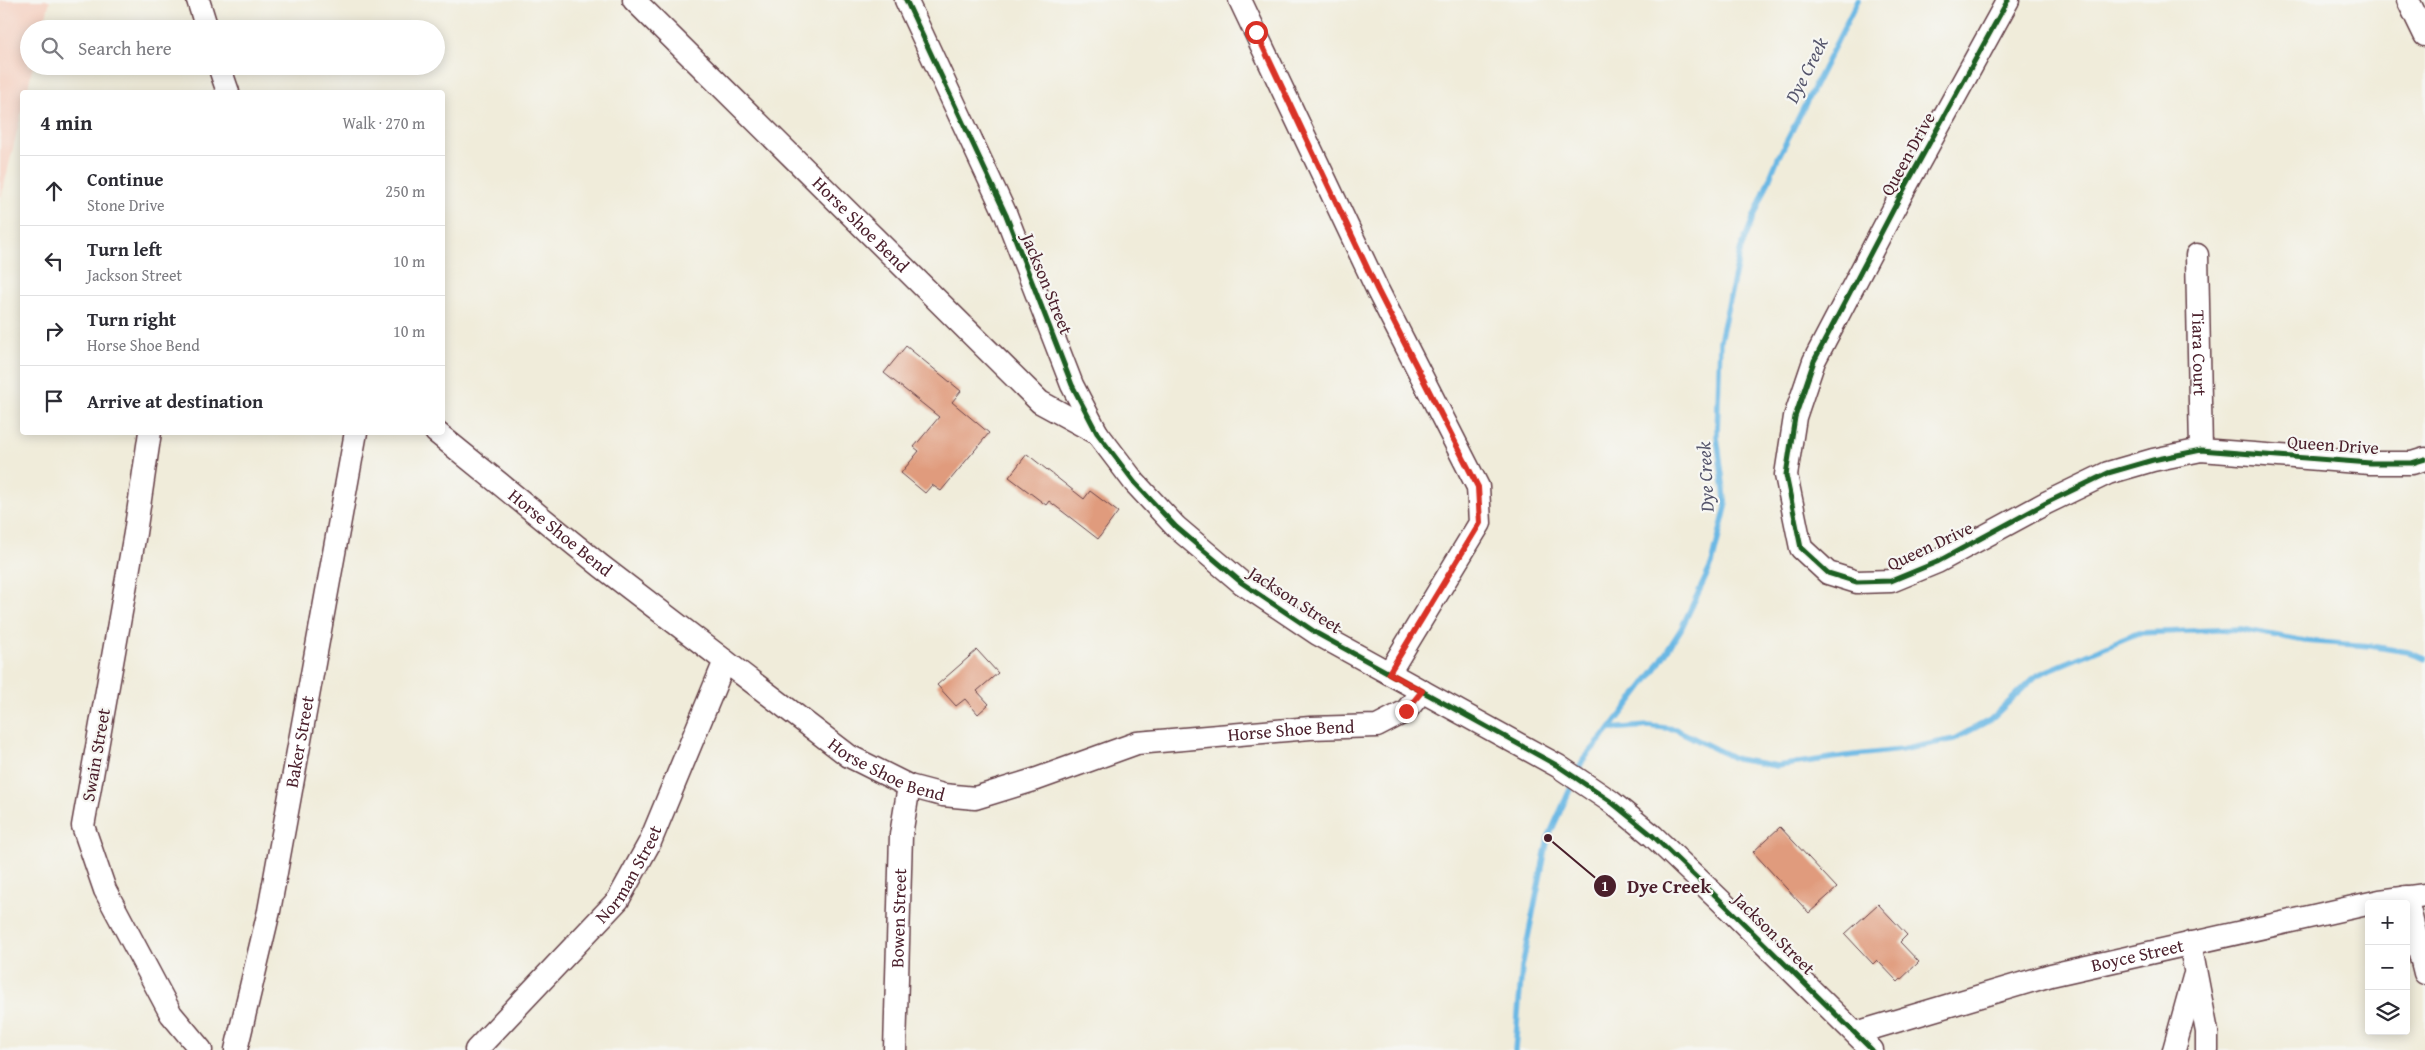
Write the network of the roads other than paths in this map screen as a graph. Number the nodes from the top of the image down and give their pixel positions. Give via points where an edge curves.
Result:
1 (198, 0) edge
2 (634, 0) edge
3 (906, 0) edge
4 (1240, 0) edge
5 (2008, 0) edge
6 (2408, 0) edge
7 (204, 20) edge
8 (2425, 35) edge
9 (2197, 255) dead end
10 (1097, 433) junction
11 (150, 435) edge
12 (355, 435) edge
13 (440, 435) edge
14 (2201, 450) junction
15 (2425, 459) edge
16 (725, 661) junction
17 (1389, 673) junction
18 (1422, 691) junction
19 (909, 786) junction
20 (2416, 896) edge
21 (2190, 943) junction
22 (2196, 973) junction
23 (2425, 973) edge
24 (1856, 1034) junction
25 (200, 1050) edge
26 (236, 1050) edge
27 (476, 1050) edge
28 (895, 1050) edge
29 (1872, 1050) edge
30 (2174, 1050) edge
31 (2207, 1050) edge

1 - 7 street
2 - 10 street, Horse Shoe Bend via 1040,402
3 - 10 street, Jackson Street via 1006,216 1072,385
4 - 17 street via 1378,291 1478,487 1480,523
5 - 14 street, Queen Drive via 1814,360 1795,417 1786,475 1801,548 1828,572 1857,582 1890,582 1937,562 2108,473
6 - 8 street
9 - 14 street, Tiara Court
10 - 17 street, Jackson Street via 1135,483 1176,527 1242,583 1318,634
11 - 25 street, Swain Street via 136,534 84,826 105,890 171,1014
12 - 26 street, Baker Street via 271,902
13 - 16 street, Horse Shoe Bend via 601,566
14 - 15 street, Queen Drive via 2370,463 2412,463
16 - 19 street, Horse Shoe Bend via 849,756
16 - 27 street, Norman Street via 650,842 618,900
17 - 18 street, Jackson Street
18 - 19 street, Horse Shoe Bend via 1406,711 1377,726 1310,728 1138,743 975,798 943,796
18 - 24 street, Jackson Street via 1558,766 1610,801 1653,836
19 - 28 street, Bowen Street via 901,835
20 - 21 street, Boyce Street
20 - 23 street
21 - 22 street
21 - 24 street, Boyce Street via 2051,975
22 - 30 street
22 - 31 street via 2207,1032
24 - 29 street, Jackson Street

